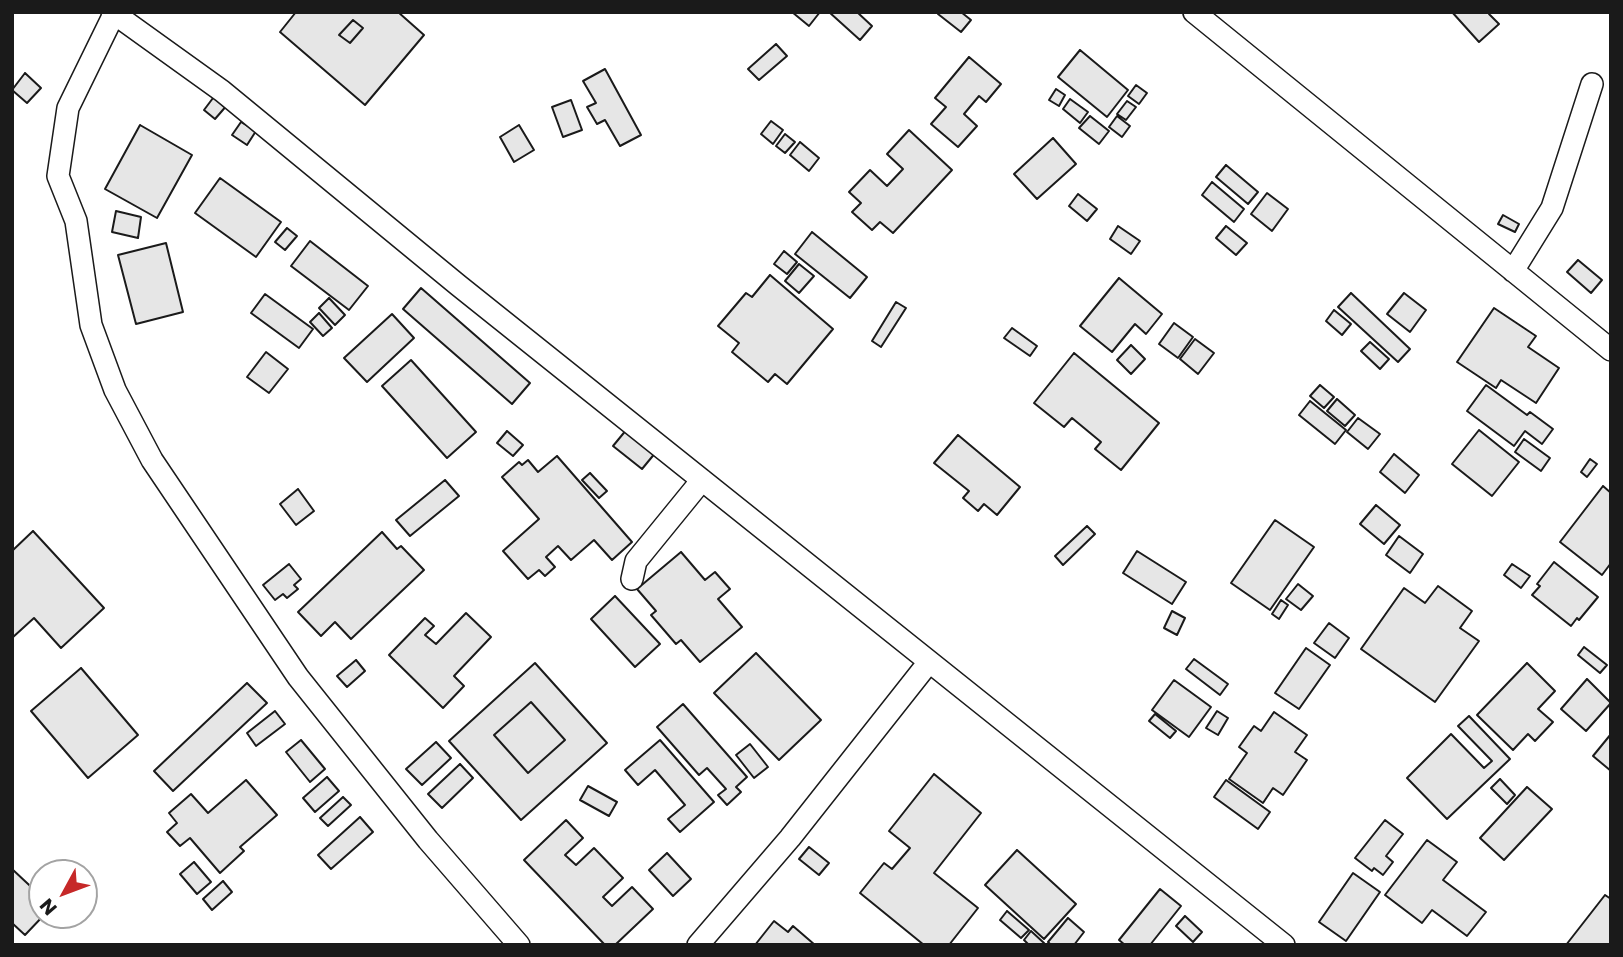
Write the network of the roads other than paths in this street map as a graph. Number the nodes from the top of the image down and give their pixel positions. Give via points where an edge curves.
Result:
1 (1194, 12) edge
2 (113, 13) edge
3 (1592, 84) dead end
4 (1513, 271) junction
5 (1611, 350) edge
6 (702, 480) junction
7 (632, 579) dead end
8 (929, 662) junction
9 (519, 945) edge
10 (698, 945) edge
11 (1284, 945) edge

1 - 4 street
2 - 6 street via 222,91
2 - 9 street via 68,108 58,176 76,221 91,325 115,390 152,460 298,677 428,841
3 - 4 street via 1552,208
4 - 5 street
6 - 7 street via 636,561
6 - 8 street
8 - 10 street
8 - 11 street

